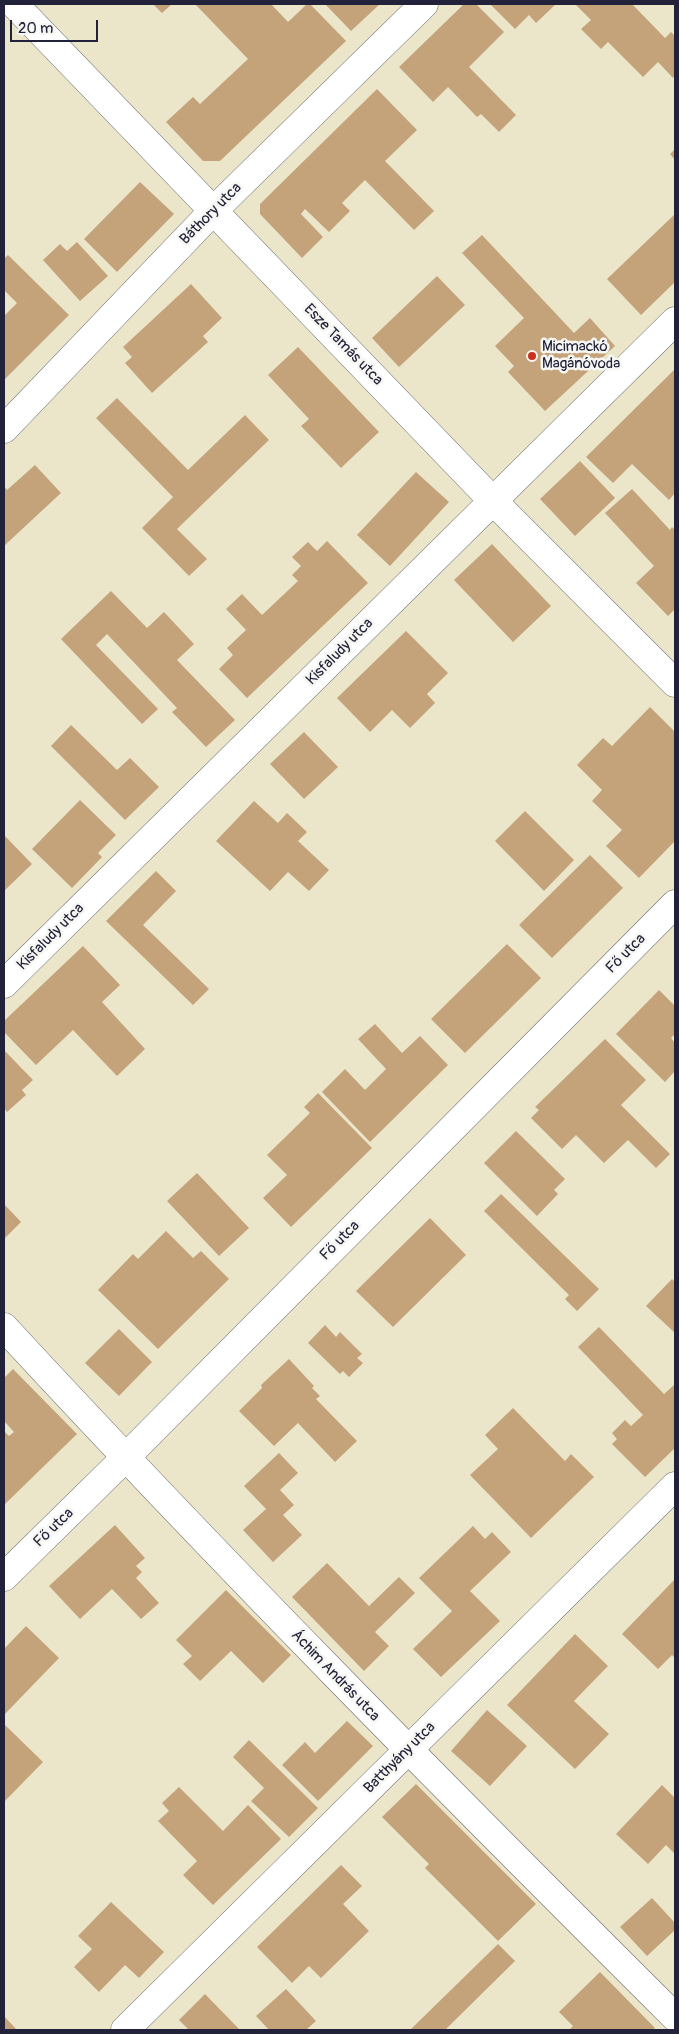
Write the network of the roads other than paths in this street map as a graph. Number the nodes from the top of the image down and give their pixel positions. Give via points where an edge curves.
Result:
1 (14, 4) edge
2 (424, 4) edge
3 (213, 211) junction
4 (675, 321) edge
5 (4, 429) edge
6 (493, 501) junction
7 (675, 683) edge
8 (675, 904) edge
9 (4, 984) edge
10 (4, 1328) edge
11 (125, 1458) junction
12 (675, 1486) edge
13 (4, 1577) edge
14 (408, 1751) junction
15 (675, 2017) edge
16 (125, 2030) edge

1 - 3 street, Esze Tamás utca
2 - 3 street, Báthory utca
3 - 5 street, Báthory utca
3 - 6 street, Esze Tamás utca
4 - 6 street, Kisfaludy utca
6 - 7 street, Esze Tamás utca
6 - 9 street, Kisfaludy utca
8 - 11 street, Fő utca
10 - 11 street, Áchim András utca
11 - 13 street, Fő utca
11 - 14 street, Áchim András utca
12 - 14 street, Batthyány utca
14 - 15 street, Áchim András utca
14 - 16 street, Batthyány utca

